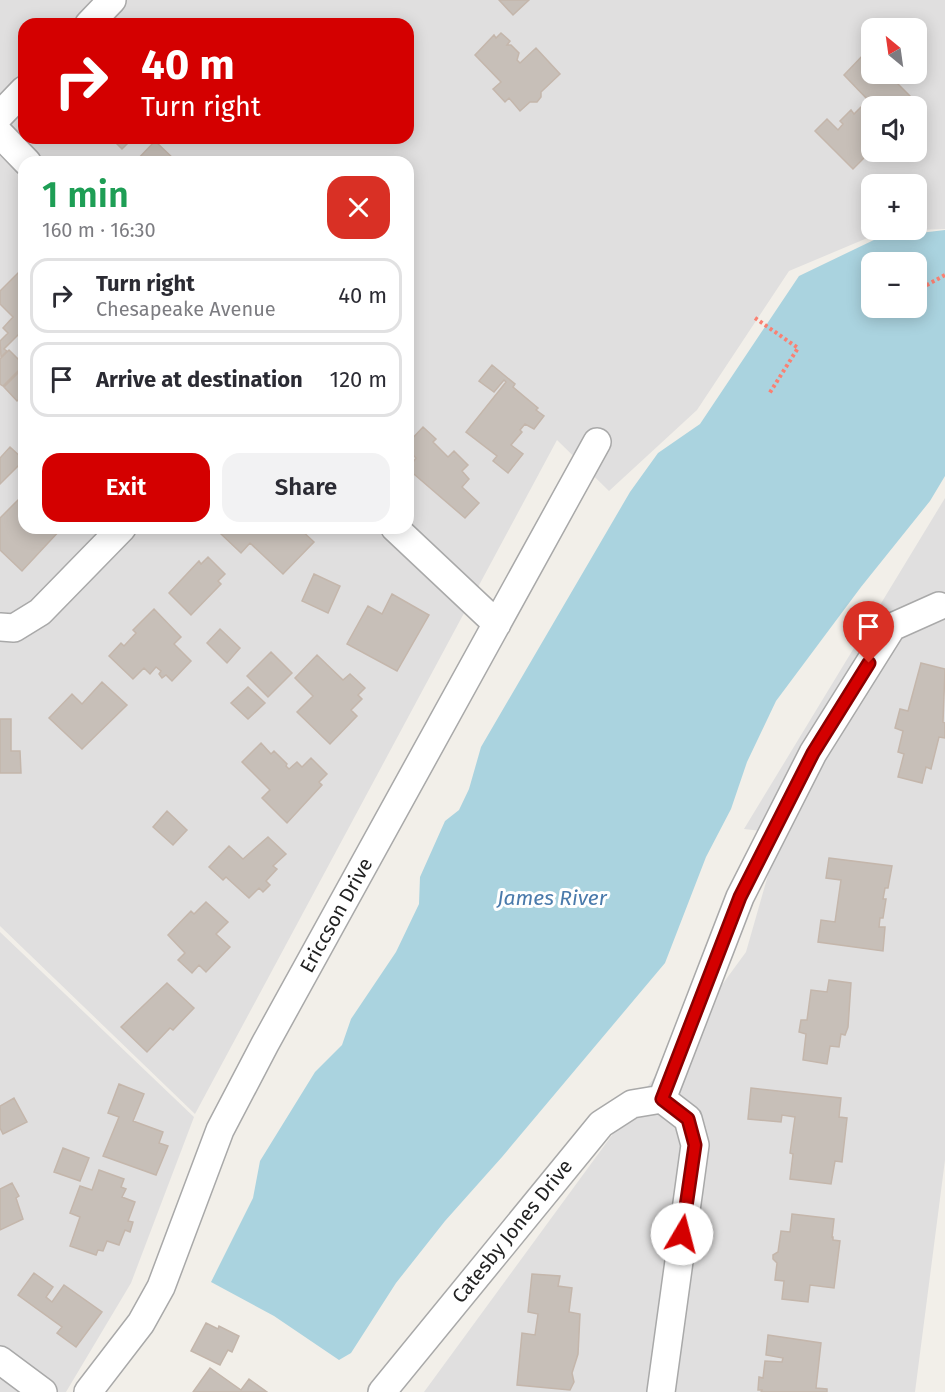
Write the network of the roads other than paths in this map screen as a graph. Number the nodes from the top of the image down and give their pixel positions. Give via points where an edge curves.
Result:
1 (112, 0) edge
2 (95, 18) edge
3 (18, 96) edge
4 (0, 115) edge
5 (0, 134) edge
6 (21, 156) edge
7 (597, 442) dead end
8 (116, 534) edge
9 (401, 534) edge
10 (939, 606) dead end
11 (497, 624) junction
12 (0, 627) edge
13 (662, 1099) junction
14 (0, 1360) edge
15 (43, 1392) edge
16 (88, 1392) edge
17 (382, 1392) edge
18 (661, 1392) edge

1 - 2 street
3 - 4 street
5 - 6 street
7 - 11 street, Ericcson Drive
8 - 12 street via 40,612 14,628
9 - 11 street
10 - 13 street via 892,627 813,753 740,897
11 - 16 street, Ericcson Drive via 220,1130 161,1287 141,1323
13 - 17 street, Catesby Jones Drive via 632,1104 601,1124
13 - 18 street via 688,1119 695,1145
14 - 15 street

